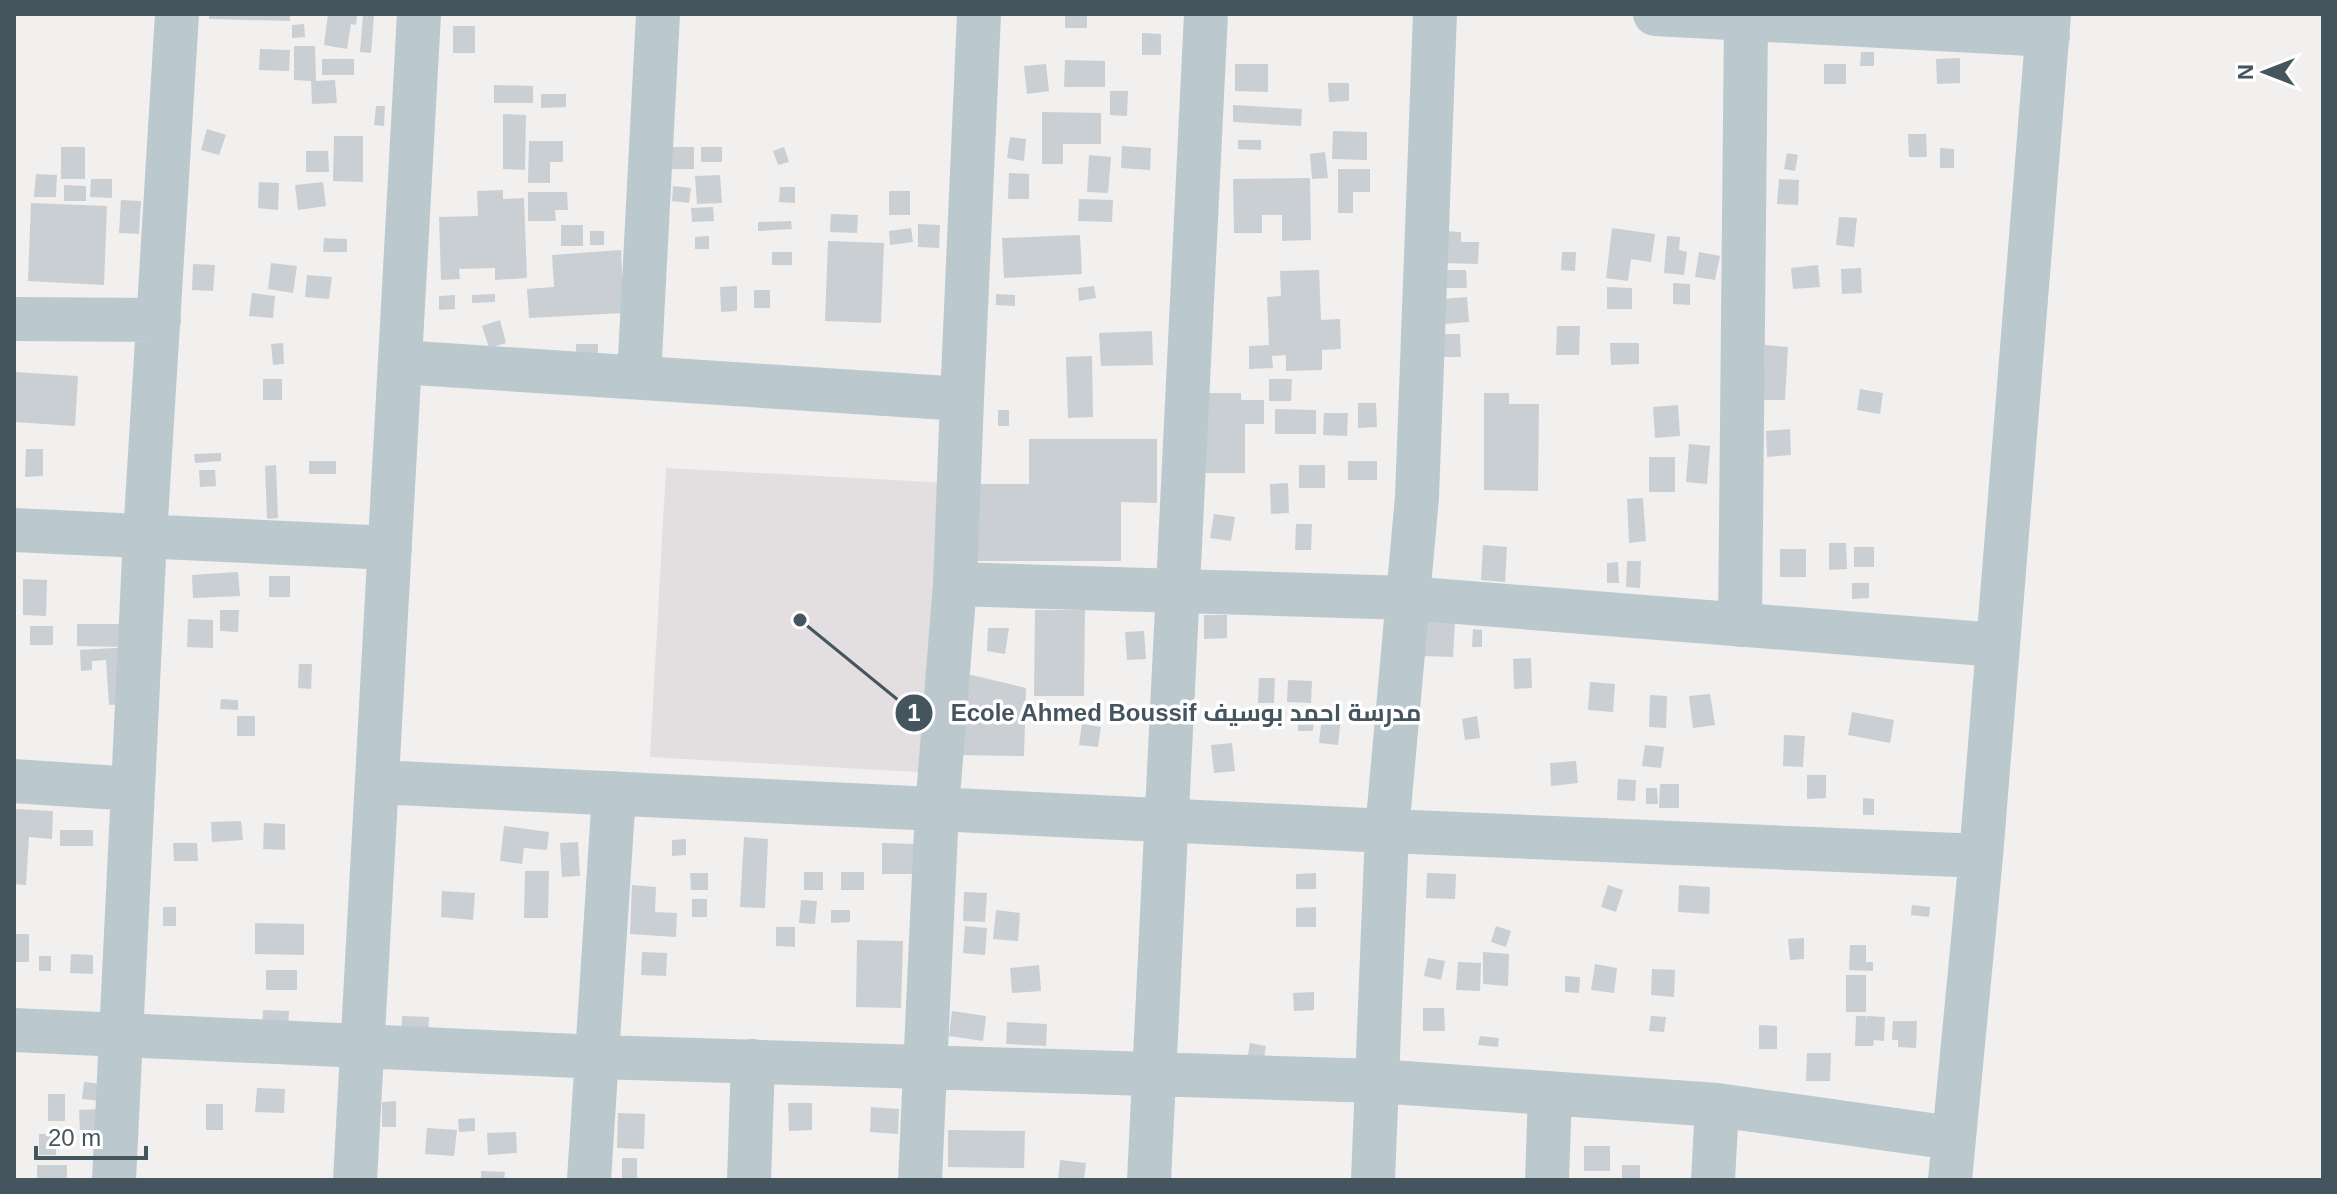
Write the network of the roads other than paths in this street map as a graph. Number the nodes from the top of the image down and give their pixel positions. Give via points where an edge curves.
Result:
1 (177, 14) edge
2 (419, 14) edge
3 (658, 14) edge
4 (979, 14) edge
5 (1206, 14) edge
6 (1435, 14) edge
7 (1655, 14) edge
8 (1746, 19) junction
9 (2048, 24) edge
10 (14, 319) edge
11 (159, 320) junction
12 (400, 362) junction
13 (639, 377) junction
14 (962, 399) junction
15 (14, 530) edge
16 (145, 536) junction
17 (390, 548) junction
18 (955, 584) junction
19 (1179, 590) junction
20 (1407, 598) junction
21 (1740, 625) junction
22 (1997, 645) junction
23 (14, 781) edge
24 (377, 782) junction
25 (133, 789) junction
26 (614, 793) junction
27 (937, 809) junction
28 (1168, 820) junction
29 (1387, 831) junction
30 (1981, 856) junction
31 (14, 1030) edge
32 (122, 1035) junction
33 (363, 1046) junction
34 (598, 1057) junction
35 (753, 1061) junction
36 (924, 1066) junction
37 (1152, 1074) junction
38 (1377, 1081) junction
39 (1550, 1093) junction
40 (1717, 1105) junction
41 (1951, 1159) edge
42 (114, 1180) edge
43 (355, 1180) edge
44 (589, 1180) edge
45 (749, 1180) edge
46 (920, 1180) edge
47 (1149, 1180) edge
48 (1373, 1180) edge
49 (1547, 1180) edge
50 (1713, 1180) edge

1 - 11 street
2 - 12 street
3 - 13 street
4 - 14 street
5 - 19 street
6 - 20 street via 1417,497
7 - 8 street
8 - 9 street
8 - 21 street
9 - 22 street
10 - 11 street
11 - 16 street
12 - 13 street
12 - 17 street
13 - 14 street
14 - 18 street
15 - 16 street
16 - 17 street
16 - 25 street
17 - 24 street
18 - 19 street
18 - 27 street
19 - 20 street
19 - 28 street
20 - 21 street
20 - 29 street
21 - 22 street
22 - 30 street
23 - 25 street
24 - 26 street
24 - 33 street
25 - 32 street
26 - 27 street
26 - 34 street
27 - 28 street
27 - 36 street
28 - 29 street
28 - 37 street
29 - 30 street
29 - 38 street
30 - 41 street
31 - 32 street
32 - 33 street
32 - 42 street
33 - 34 street
33 - 43 street
34 - 35 street
34 - 44 street
35 - 36 street
35 - 45 street
36 - 37 street
36 - 46 street
37 - 38 street
37 - 47 street
38 - 39 street
38 - 48 street
39 - 40 street
39 - 49 street
40 - 41 street
40 - 50 street

